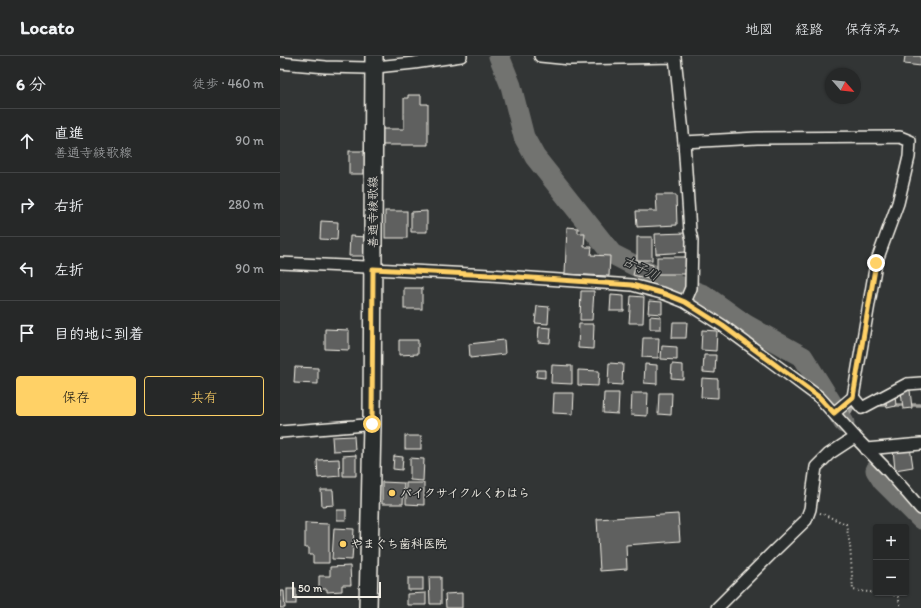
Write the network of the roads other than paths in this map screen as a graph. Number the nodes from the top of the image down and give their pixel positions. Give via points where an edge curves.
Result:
1 (461, 56) edge
2 (540, 56) edge
3 (374, 62) edge
4 (280, 63) edge
5 (684, 142) junction
6 (280, 263) edge
7 (373, 269) junction
8 (685, 302) junction
9 (921, 382) edge
10 (853, 397) junction
11 (834, 413) junction
12 (372, 424) junction
13 (280, 432) edge
14 (855, 437) junction
15 (921, 444) edge
16 (866, 449) junction
17 (921, 509) edge
18 (368, 608) edge
19 (717, 608) edge

1 - 3 street
2 - 5 street via 570,59 675,56
3 - 4 street via 367,68
3 - 7 main road, 善通寺綾歌線
5 - 8 street via 692,240 692,288
5 - 10 street via 757,138 900,137 910,141 909,157 898,203 876,263
6 - 7 street
7 - 8 street via 632,285
7 - 12 main road, 善通寺綾歌線
8 - 11 street via 723,326 819,397
9 - 10 street via 907,384 862,408
10 - 11 street
11 - 14 street
12 - 13 street
12 - 18 main road, 善通寺綾歌線
14 - 16 street
14 - 19 street via 829,454 816,467 806,520
15 - 16 street
16 - 17 street

